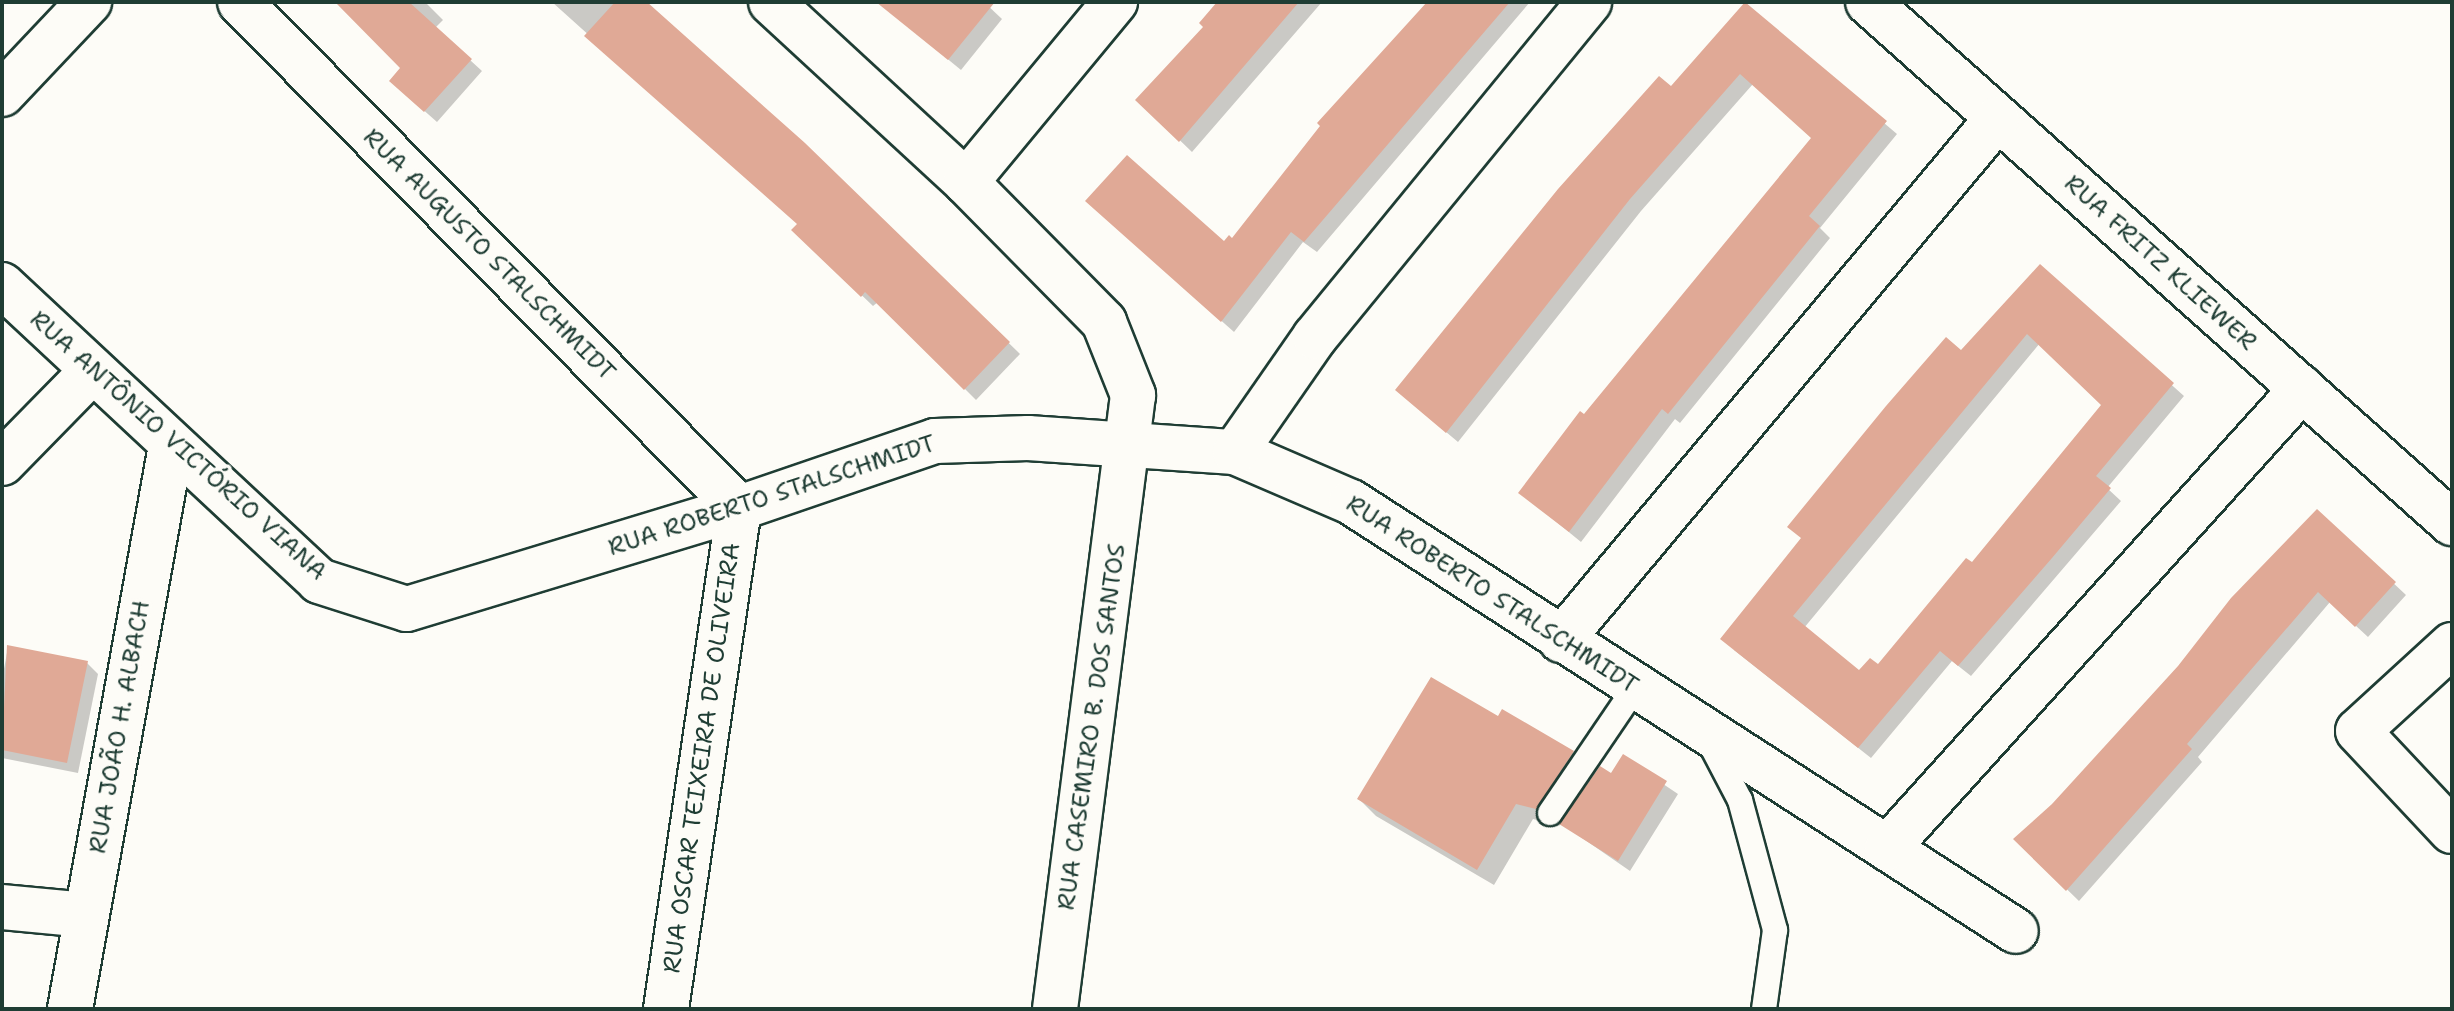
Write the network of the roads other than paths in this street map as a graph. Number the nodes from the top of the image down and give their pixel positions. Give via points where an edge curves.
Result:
1 (89, 2) edge
2 (240, 2) edge
3 (771, 2) edge
4 (1115, 2) edge
5 (1589, 2) edge
6 (1868, 2) edge
7 (2, 94) edge
8 (1997, 119) junction
9 (966, 182) junction
10 (2, 285) edge
11 (92, 371) junction
12 (2302, 389) junction
13 (1130, 445) junction
14 (171, 446) junction
15 (1235, 452) junction
16 (2, 463) edge
17 (739, 508) junction
18 (2452, 523) edge
19 (407, 609) joint
20 (1561, 640) junction
21 (2452, 645) edge
22 (1635, 688) junction
23 (1702, 728) junction
24 (1550, 813) dead end
25 (2452, 831) edge
26 (1887, 848) junction
27 (2, 907) edge
28 (86, 915) junction
29 (2016, 931) dead end
30 (70, 1009) edge
31 (666, 1009) edge
32 (1055, 1009) edge
33 (1764, 1009) edge

1 - 7 street
2 - 17 street, RUA AUGUSTO STALSCHMIDT
3 - 9 street, RUA CASEMIRO B. DOS SANTOS
4 - 9 street
5 - 15 street via 1315,337
6 - 8 street, RUA FRITZ KLIEWER
8 - 12 street, RUA FRITZ KLIEWER
8 - 20 street
9 - 13 street, RUA CASEMIRO B. DOS SANTOS via 1104,322 1133,395
10 - 11 street, RUA ANTÔNIO VICTÓRIO VIANA
11 - 14 street, RUA ANTÔNIO VICTÓRIO VIANA
11 - 16 street
12 - 18 street, RUA FRITZ KLIEWER
12 - 26 street
13 - 15 street, RUA ROBERTO STALSCHMIDT
13 - 17 street, RUA ROBERTO STALSCHMIDT via 1028,438 935,441
13 - 32 street, RUA CASEMIRO B. DOS SANTOS
14 - 19 street, RUA ANTÔNIO VICTÓRIO VIANA via 319,581
14 - 28 street, RUA JOÃO H. ALBACH
15 - 20 street, RUA ROBERTO STALSCHMIDT via 1351,502
17 - 19 street, RUA ROBERTO STALSCHMIDT
17 - 31 street, RUA OSCAR TEIXEIRA DE OLIVEIRA
20 - 22 street, RUA ROBERTO STALSCHMIDT
21 - 25 street via 2358,731
22 - 23 street, RUA ROBERTO STALSCHMIDT
22 - 24 lane
23 - 26 street, RUA ROBERTO STALSCHMIDT
23 - 33 lane via 1740,800 1775,930
26 - 29 street, RUA ROBERTO STALSCHMIDT
27 - 28 street
28 - 30 street, RUA JOÃO H. ALBACH

